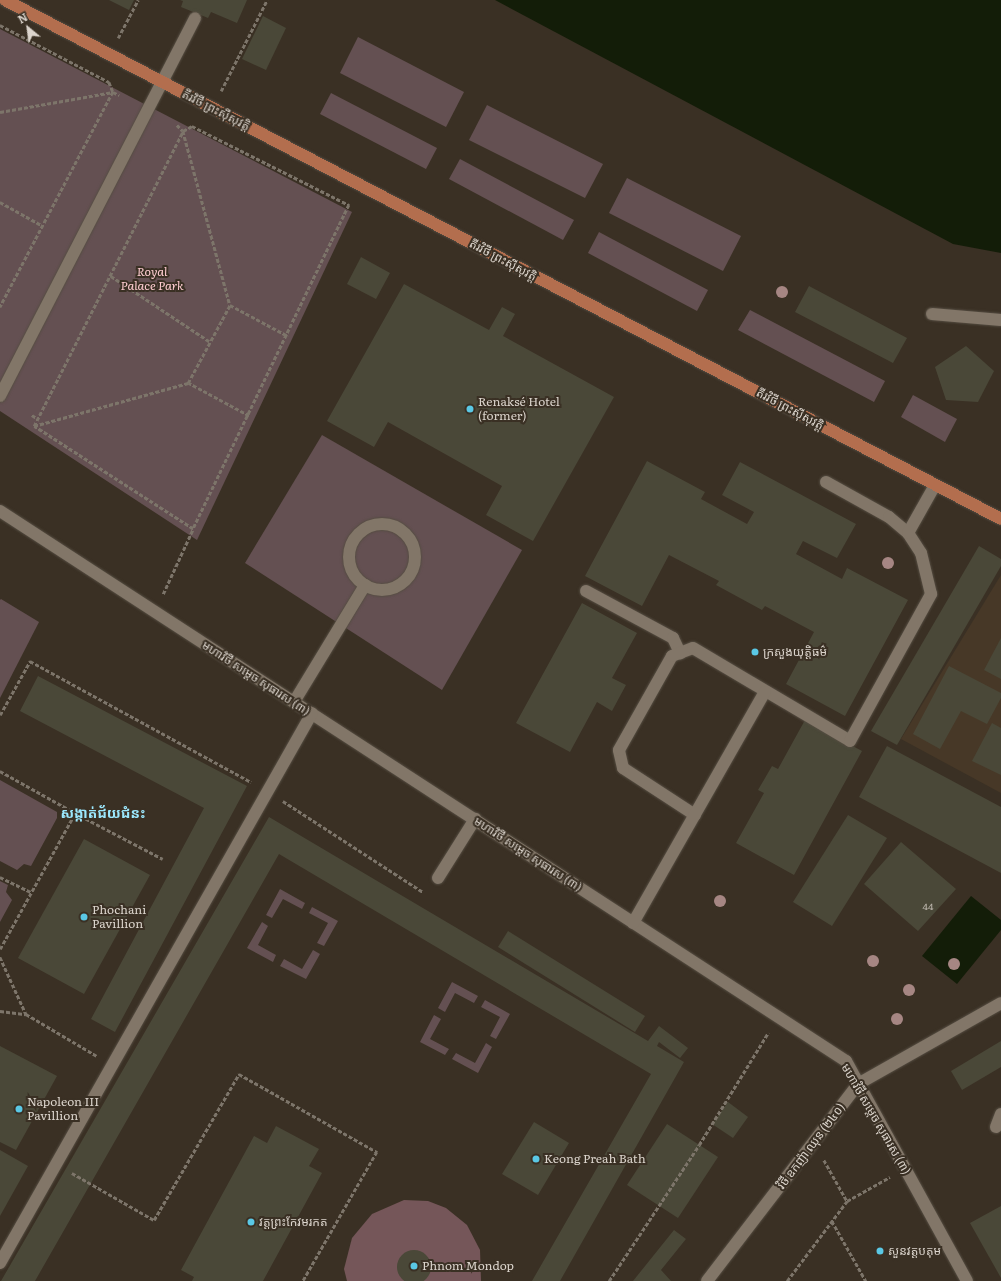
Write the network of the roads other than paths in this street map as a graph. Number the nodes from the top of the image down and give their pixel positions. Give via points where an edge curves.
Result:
1 (5, 0) edge
2 (195, 18) dead end
3 (162, 83) junction
4 (932, 314) dead end
5 (1001, 320) edge
6 (0, 396) edge
7 (826, 482) dead end
8 (935, 485) junction
9 (0, 511) edge
10 (1001, 519) edge
11 (908, 533) junction
12 (364, 585) junction
13 (586, 591) dead end
14 (680, 653) junction
15 (765, 692) junction
16 (294, 702) junction
17 (312, 713) junction
18 (695, 815) junction
19 (475, 819) junction
20 (438, 878) road end
21 (633, 923) junction
22 (1000, 1007) edge
23 (858, 1084) junction
24 (1001, 1114) edge
25 (996, 1127) dead end
26 (0, 1263) edge
27 (708, 1281) edge
28 (967, 1281) edge

1 - 3 main road, តីរវិថី ព្រះស៊ីសុវត្តិ
2 - 3 street
3 - 6 street
3 - 8 main road, តីរវិថី ព្រះស៊ីសុវត្តិ
4 - 5 street
7 - 11 street via 889,517
8 - 10 main road, តីរវិថី ព្រះស៊ីសុវត្តិ
8 - 11 street
9 - 16 street, មហាវិថី សម្តេច សុធារស (៣)
11 - 15 street via 920,553 931,594 850,741
12 - 12 street via 375,589 391,589 405,581 413,567 415,556 409,539 402,532 384,524 368,527 358,535 349,556 356,578
12 - 16 street
13 - 14 street via 673,638
14 - 15 street via 693,648
14 - 18 street via 672,656 619,750 623,768
15 - 18 street
16 - 17 street, មហាវិថី សម្តេច សុធារស (៣)
17 - 19 street, មហាវិថី សម្តេច សុធារស (៣)
17 - 26 street
18 - 21 street
19 - 20 street
19 - 21 street, មហាវិថី សម្តេច សុធារស (៣)
21 - 23 street, មហាវិថី សម្តេច សុធារស (៣) via 846,1061
22 - 23 street, វិថី ឧកញ៉ា ឈុន (២៤០)
23 - 27 street, វិថី ឧកញ៉ា ឈុន (២៤០)
23 - 28 street, មហាវិថី សម្តេច សុធារស (៣)
24 - 25 street

